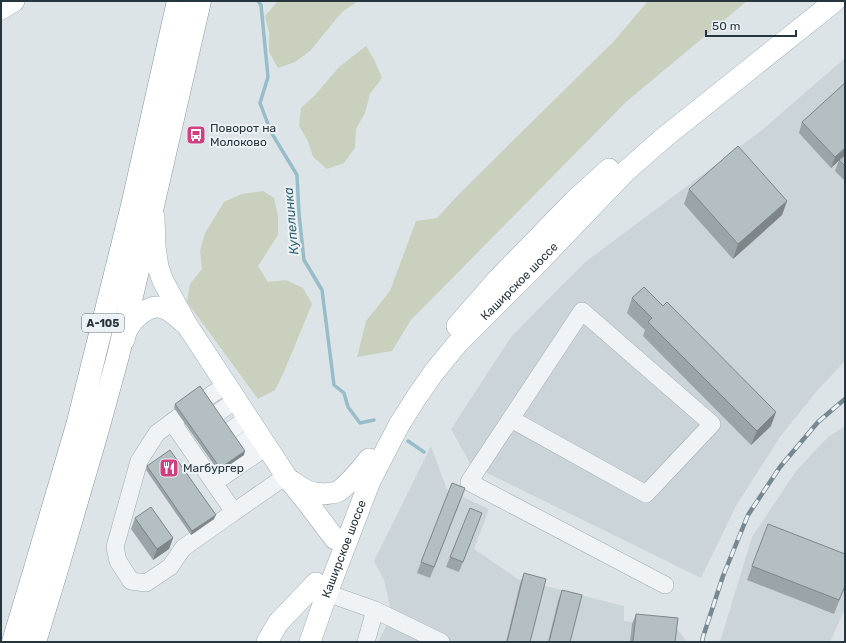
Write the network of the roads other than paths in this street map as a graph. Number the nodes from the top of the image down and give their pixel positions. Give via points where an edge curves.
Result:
1 (14, 1) edge
2 (178, 1) edge
3 (200, 1) edge
4 (816, 1) edge
5 (835, 1) edge
6 (1, 9) edge
7 (153, 206) junction
8 (187, 325) junction
9 (118, 356) junction
10 (231, 393) junction
11 (205, 399) edge
12 (216, 414) edge
13 (511, 418) junction
14 (228, 432) edge
15 (257, 433) junction
16 (238, 446) edge
17 (370, 459) junction
18 (211, 472) junction
19 (286, 476) junction
20 (234, 512) junction
21 (335, 539) junction
22 (665, 585) dead end
23 (321, 588) junction
24 (375, 610) junction
25 (13, 642) edge
26 (35, 642) edge
27 (267, 642) edge
28 (298, 642) edge
29 (310, 642) edge
30 (366, 642) edge
31 (441, 642) edge

1 - 6 main road
2 - 25 highway, А-105 via 132,206 78,422
3 - 7 highway, А-105
4 - 17 main road, Каширское шоссе via 650,132 574,201 498,279 415,379 402,398
5 - 23 main road, Каширское шоссе via 626,171 458,344 434,372 399,425
7 - 8 main road via 158,267
7 - 9 highway, А-105
8 - 9 main road via 173,312 160,307 150,308 138,316 128,328
8 - 10 main road
9 - 26 highway, А-105
10 - 11 lane
10 - 12 lane
10 - 15 main road
13 - 13 lane via 582,311 712,424 646,494
13 - 22 lane via 469,482
14 - 15 lane
15 - 16 lane
15 - 18 lane
15 - 19 main road
17 - 19 main road via 336,492 312,493
17 - 21 main road, Каширское шоссе
18 - 20 lane
18 - 20 lane via 176,419 157,433 139,461 116,547 118,561 131,581 146,583 170,567 183,548
19 - 20 lane
19 - 21 main road
21 - 23 main road, Каширское шоссе
23 - 24 lane
23 - 27 main road via 278,623
23 - 28 main road, Каширское шоссе
23 - 29 main road, Каширское шоссе
24 - 30 lane
24 - 31 lane

